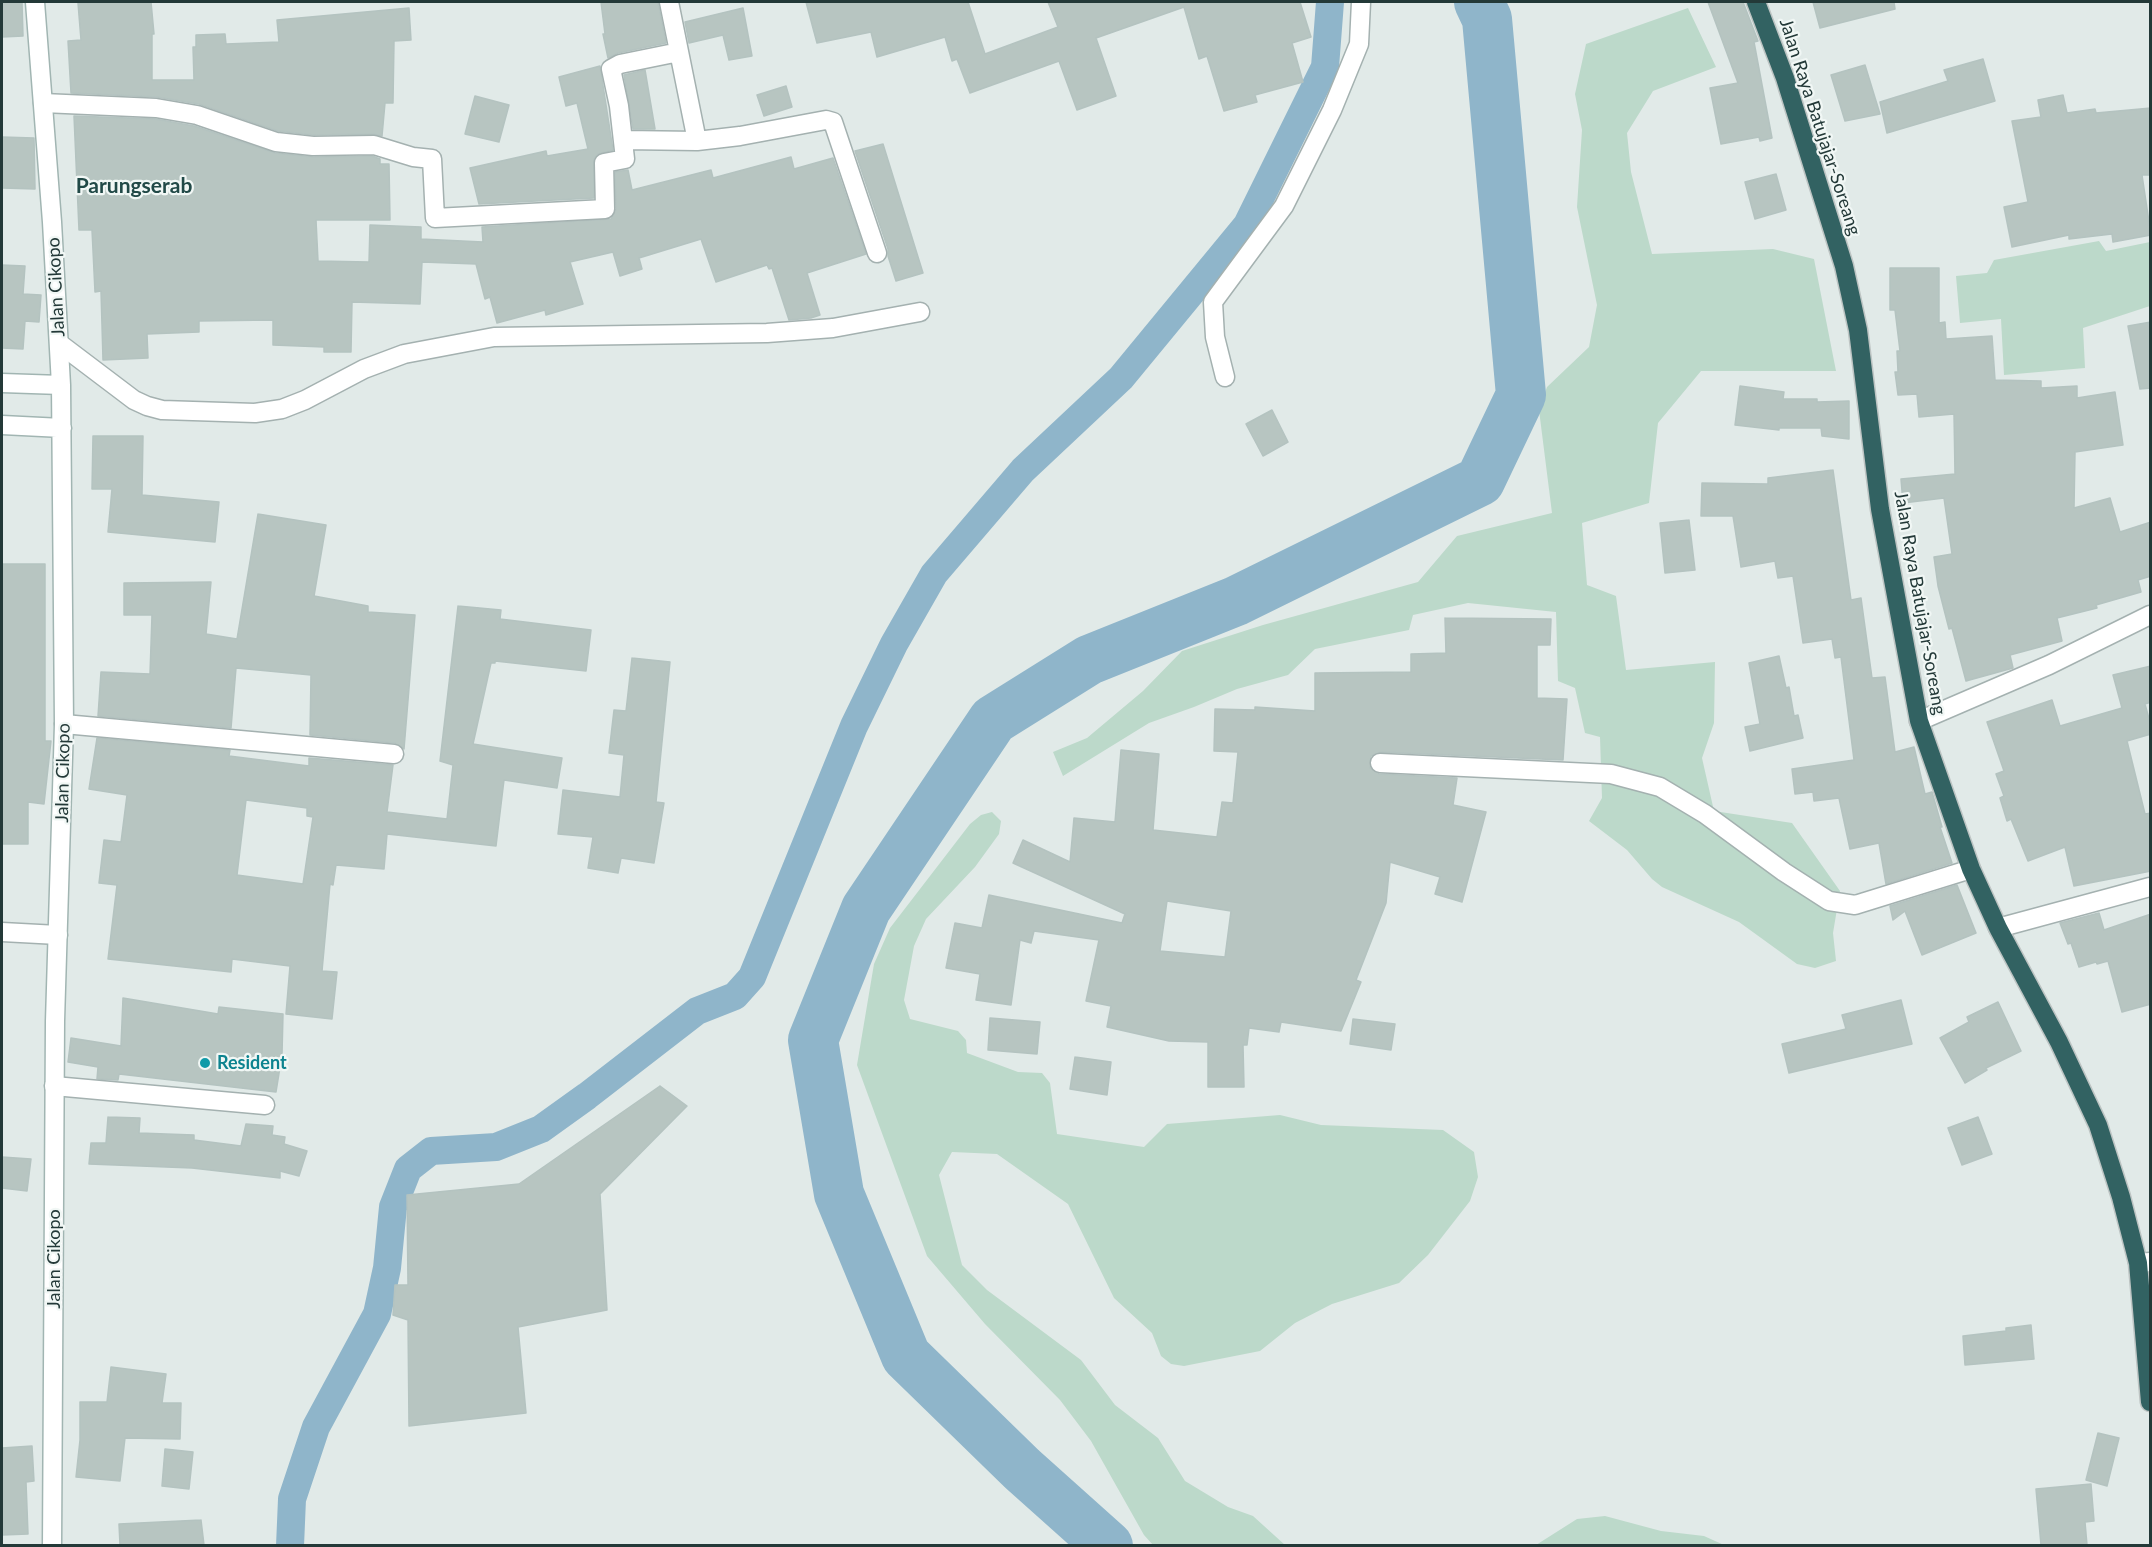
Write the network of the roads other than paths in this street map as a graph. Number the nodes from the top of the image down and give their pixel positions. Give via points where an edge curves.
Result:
1 (35, 2) edge
2 (669, 2) edge
3 (1361, 2) edge
4 (1756, 2) edge
5 (679, 52) junction
6 (43, 103) junction
7 (624, 140) junction
8 (697, 141) junction
9 (877, 253) dead end
10 (920, 312) dead end
11 (60, 344) junction
12 (1225, 377) dead end
13 (2, 383) edge
14 (61, 384) junction
15 (2, 425) edge
16 (62, 428) junction
17 (2151, 615) edge
18 (1919, 721) junction
19 (64, 724) junction
20 (394, 754) dead end
21 (1380, 763) dead end
22 (1971, 869) junction
23 (2151, 887) edge
24 (1998, 928) junction
25 (2, 932) edge
26 (58, 935) junction
27 (54, 1086) junction
28 (265, 1105) dead end
29 (2144, 1262) edge
30 (2151, 1402) edge
31 (52, 1545) edge

1 - 6 street, Jalan Cikopo
2 - 5 street
3 - 12 street via 1359,44 1327,120 1284,206 1213,302 1215,337
4 - 18 highway, Jalan Raya Batujajar-Soreang via 1785,78 1844,266 1858,330 1880,509
5 - 7 street via 611,69
5 - 8 street
6 - 7 street via 156,108 197,115 276,142 374,145 432,159 435,218 605,209 604,163 625,159
6 - 11 street, Jalan Cikopo
7 - 8 street
8 - 9 street via 833,122
10 - 11 street via 833,328 768,333 494,337 404,354 364,369 305,400 255,413 162,410 147,406
11 - 14 street, Jalan Cikopo
13 - 14 street
14 - 16 street, Jalan Cikopo
15 - 16 street
16 - 19 street, Jalan Cikopo
17 - 18 street via 2049,665
18 - 22 highway, Jalan Raya Batujajar-Soreang
19 - 20 street
19 - 26 street, Jalan Cikopo
21 - 22 street via 1611,774 1660,787 1829,901 1855,905
22 - 24 highway, Jalan Raya Batujajar-Soreang
23 - 24 street
24 - 29 highway, Jalan Raya Batujajar-Soreang via 2098,1125
25 - 26 street
26 - 27 street, Jalan Cikopo
27 - 28 street
27 - 31 street, Jalan Cikopo
29 - 30 highway, Jalan Raya Batujajar-Soreang

